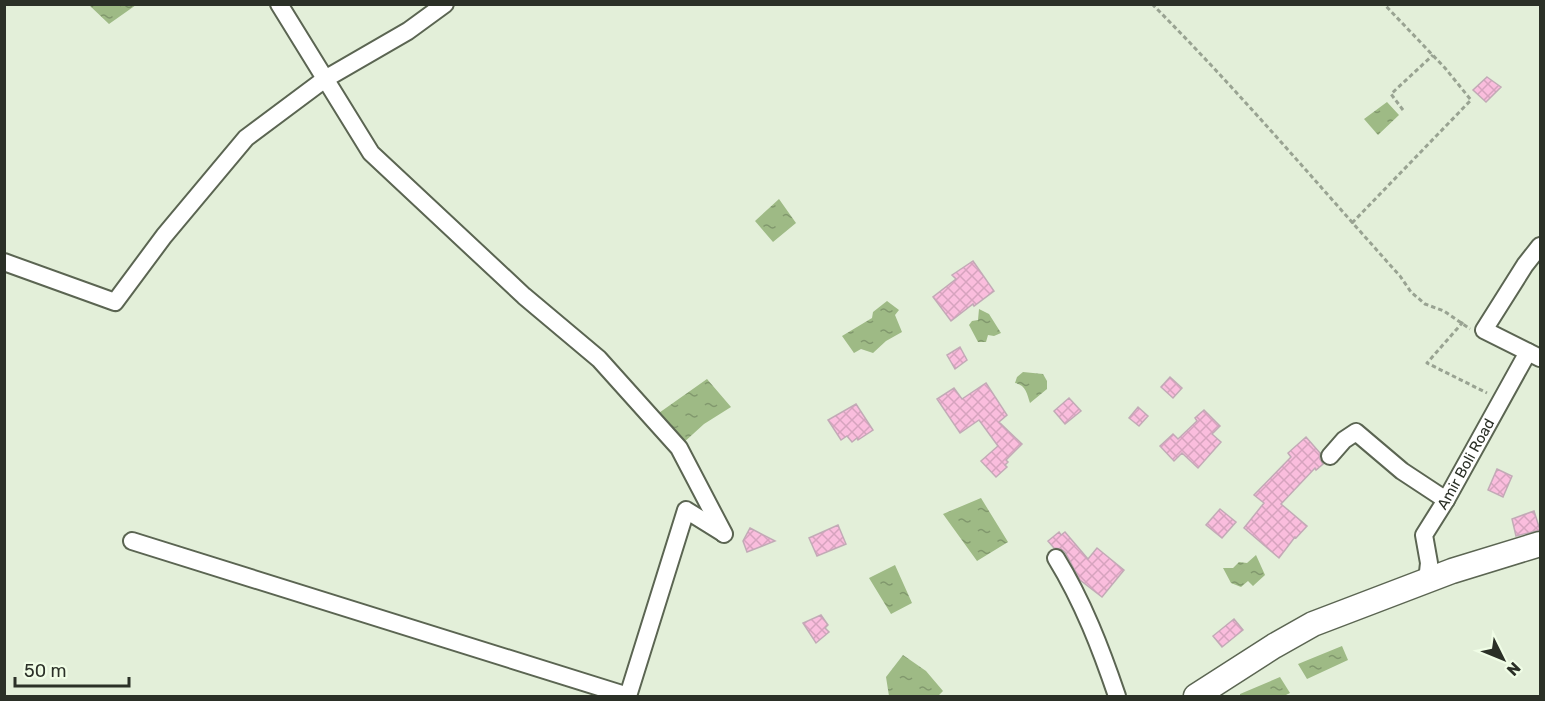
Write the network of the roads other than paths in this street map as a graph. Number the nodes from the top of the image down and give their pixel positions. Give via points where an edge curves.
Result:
1 (279, 4) edge
2 (445, 4) edge
3 (325, 79) junction
4 (1540, 246) edge
5 (4, 262) edge
6 (1534, 355) edge
7 (1330, 456) dead end
8 (1446, 500) junction
9 (132, 541) dead end
10 (1540, 544) edge
11 (1056, 558) dead end
12 (1427, 581) junction
13 (628, 696) edge
14 (1117, 696) edge
15 (1196, 696) edge

1 - 3 street
2 - 3 street via 408,31
3 - 5 street via 246,138 115,302
3 - 13 street via 372,153 524,296 599,359 679,448 724,534 686,510
4 - 6 street via 1484,330
6 - 8 street, Amir Boli Road
7 - 8 street via 1356,432 1402,471
8 - 12 street, Amir Boli Road via 1424,535 1429,563
9 - 13 street
10 - 12 main road
11 - 14 street via 1099,645
12 - 15 main road via 1313,624

